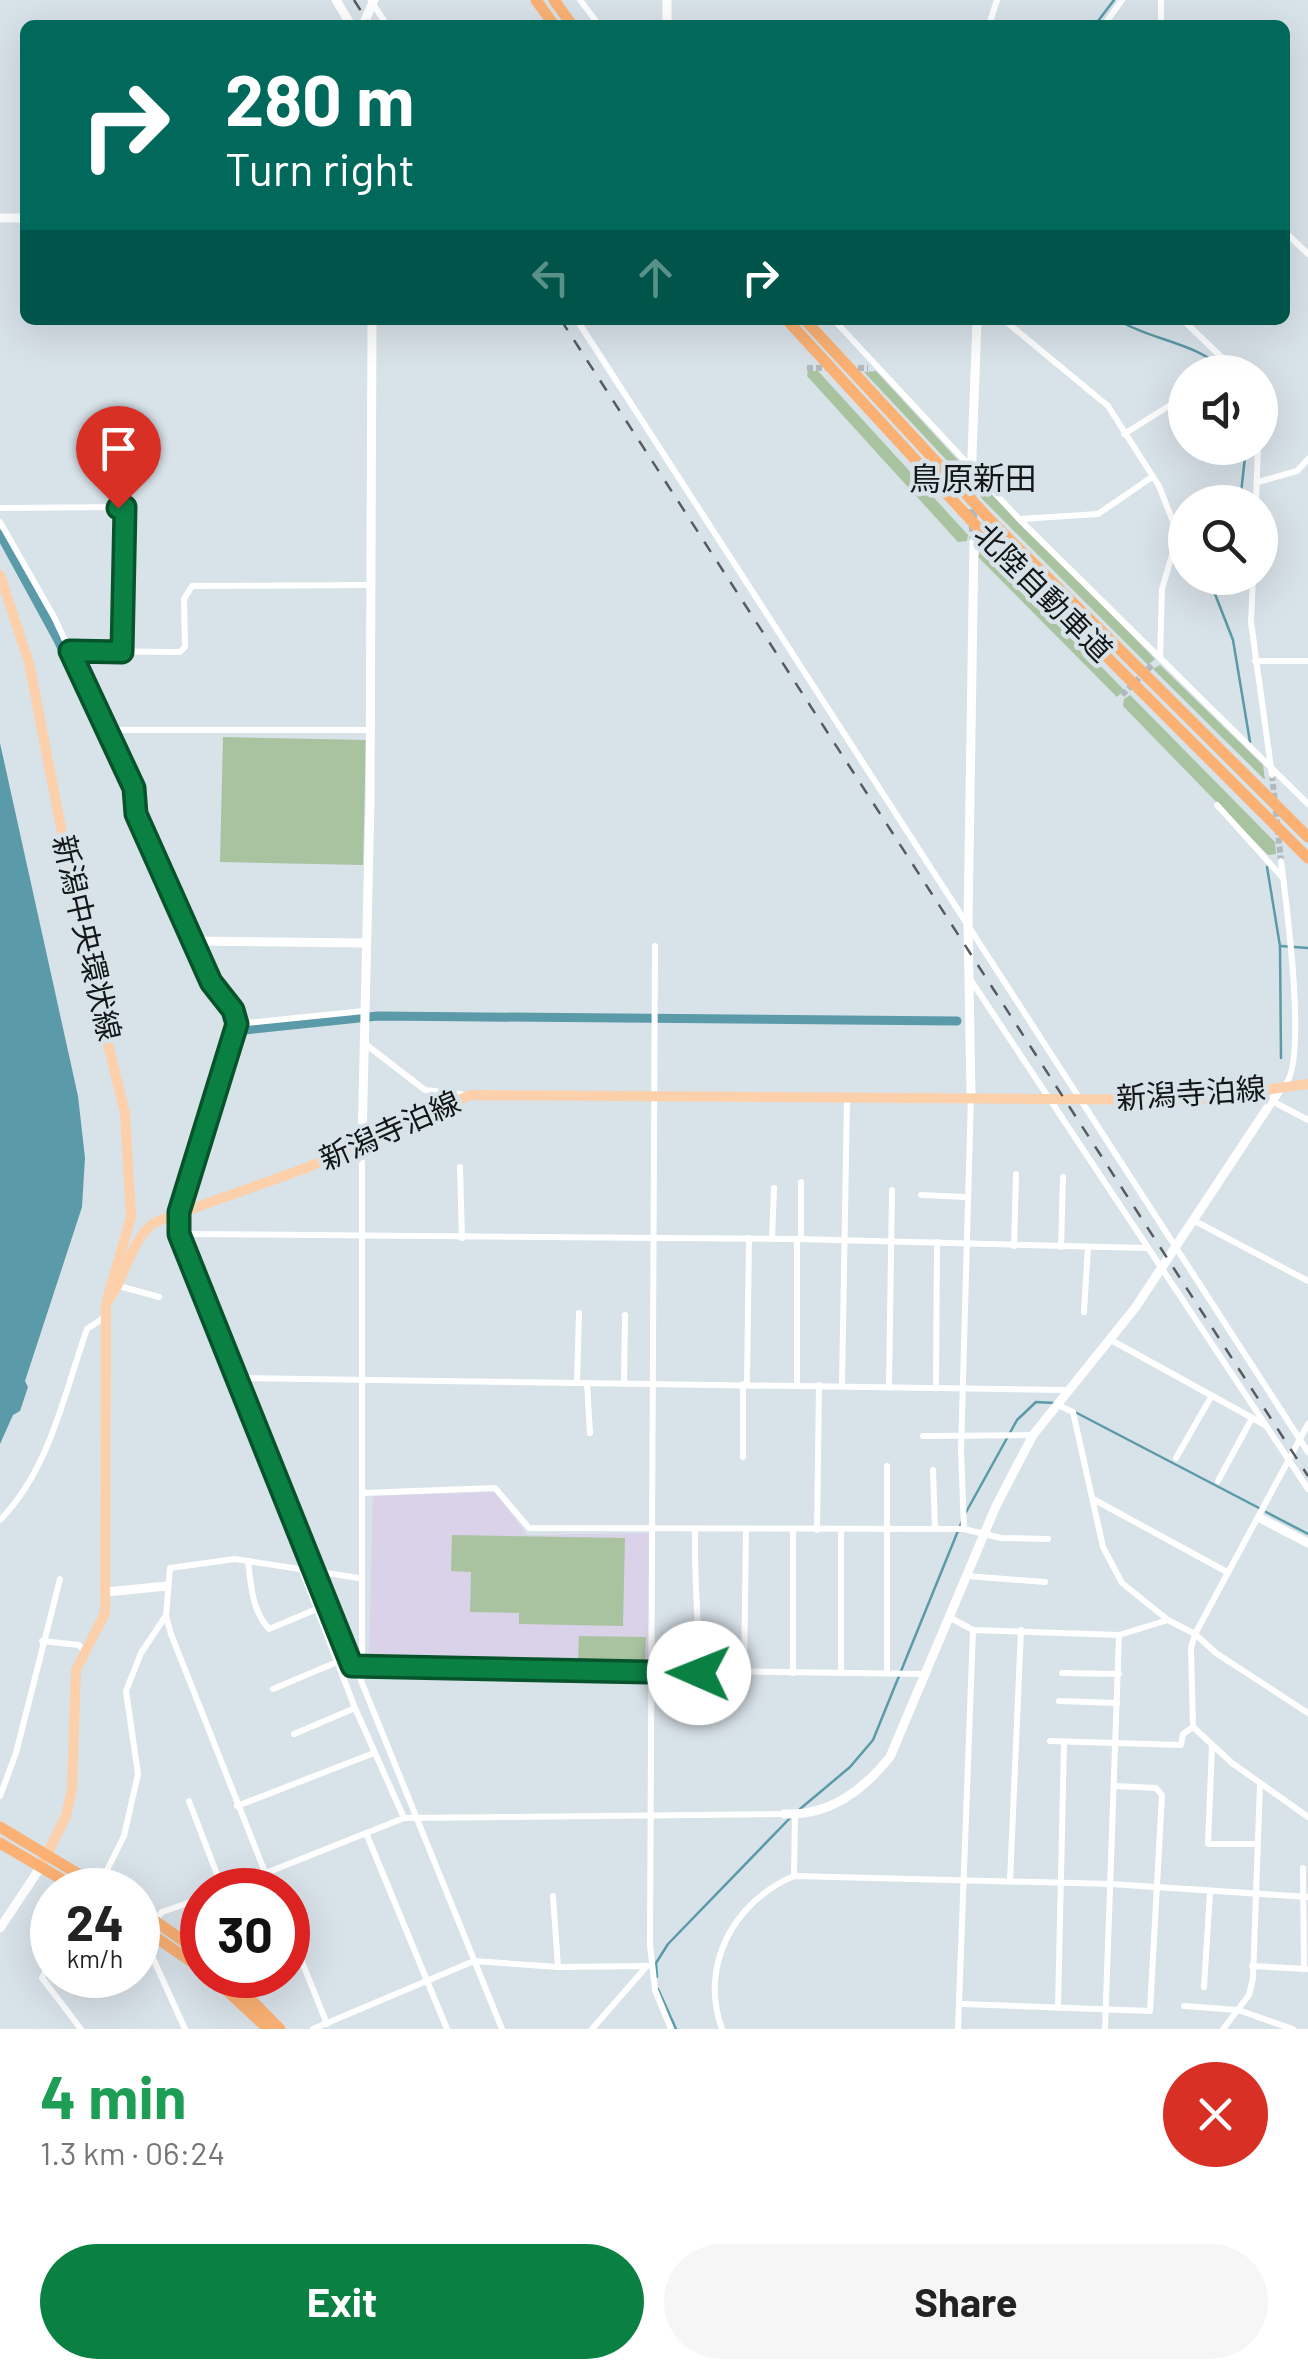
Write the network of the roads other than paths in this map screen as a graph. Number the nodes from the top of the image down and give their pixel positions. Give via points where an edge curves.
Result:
1 (372, 325) edge
2 (580, 325) edge
3 (792, 325) edge
4 (810, 325) edge
5 (839, 325) edge
6 (976, 325) edge
7 (1010, 325) edge
8 (1188, 325) edge
9 (1219, 355) edge
10 (1168, 407) edge
11 (1124, 434) junction
12 (1308, 460) edge
13 (1258, 465) edge
14 (974, 470) junction
15 (1152, 477) junction
16 (971, 482) tunnel mouth
17 (1258, 482) junction
18 (1258, 485) edge
19 (0, 508) edge
20 (1020, 519) junction
21 (0, 522) edge
22 (974, 542) tunnel mouth
23 (0, 576) edge
24 (369, 585) junction
25 (1254, 595) edge
26 (70, 651) junction
27 (122, 652) junction
28 (1255, 661) junction
29 (1157, 662) junction
30 (1308, 662) edge
31 (106, 730) junction
32 (369, 730) junction
33 (1271, 770) junction
34 (1308, 804) edge
35 (1217, 805) dead end
36 (1308, 837) edge
37 (1308, 858) edge
38 (1280, 861) tunnel mouth
39 (1283, 878) junction
40 (968, 923) junction
41 (193, 941) junction
42 (365, 943) junction
43 (654, 946) dead end
44 (972, 982) junction
45 (364, 1011) junction
46 (237, 1024) junction
47 (364, 1044) junction
48 (1308, 1084) edge
49 (1280, 1088) junction
50 (654, 1094) junction
51 (470, 1095) junction
52 (971, 1096) junction
53 (1052, 1098) junction
54 (1082, 1099) junction
55 (847, 1100) junction
56 (1274, 1102) junction
57 (1308, 1120) edge
58 (362, 1142) junction
59 (460, 1168) dead end
60 (1016, 1174) dead end
61 (1063, 1177) dead end
62 (801, 1182) dead end
63 (774, 1188) dead end
64 (892, 1190) dead end
65 (922, 1195) dead end
66 (966, 1197) junction
67 (179, 1212) junction
68 (1195, 1220) junction
69 (179, 1234) junction
70 (362, 1238) junction
71 (462, 1238) junction
72 (652, 1238) junction
73 (749, 1238) junction
74 (772, 1238) junction
75 (799, 1239) junction
76 (842, 1239) junction
77 (890, 1241) junction
78 (938, 1242) junction
79 (964, 1244) junction
80 (1014, 1246) junction
81 (1061, 1246) junction
82 (1088, 1247) junction
83 (1177, 1247) junction
84 (1145, 1248) junction
85 (1160, 1272) junction
86 (1308, 1281) edge
87 (119, 1286) junction
88 (159, 1297) dead end
89 (106, 1303) junction
90 (1084, 1312) dead end
91 (579, 1313) dead end
92 (625, 1315) dead end
93 (104, 1317) junction
94 (1110, 1340) junction
95 (236, 1378) junction
96 (362, 1381) junction
97 (577, 1382) junction
98 (624, 1382) junction
99 (651, 1382) junction
100 (587, 1383) junction
101 (745, 1384) junction
102 (797, 1384) junction
103 (819, 1385) junction
104 (889, 1385) junction
105 (842, 1386) junction
106 (936, 1386) junction
107 (963, 1386) junction
108 (1064, 1390) junction
109 (1211, 1397) junction
110 (1058, 1406) junction
111 (1251, 1420) junction
112 (1308, 1424) edge
113 (1266, 1425) junction
114 (590, 1433) dead end
115 (1033, 1435) junction
116 (923, 1436) dead end
117 (962, 1436) junction
118 (1300, 1440) junction
119 (1308, 1452) edge
120 (743, 1457) dead end
121 (1176, 1458) dead end
122 (1290, 1460) junction
123 (887, 1466) dead end
124 (933, 1470) dead end
125 (1218, 1480) dead end
126 (1308, 1489) edge
127 (362, 1494) junction
128 (1092, 1499) junction
129 (1260, 1518) junction
130 (0, 1520) edge
131 (935, 1528) junction
132 (964, 1528) junction
133 (650, 1529) junction
134 (746, 1529) junction
135 (841, 1529) junction
136 (890, 1529) junction
137 (696, 1530) junction
138 (793, 1530) junction
139 (817, 1530) junction
140 (986, 1532) junction
141 (1048, 1539) dead end
142 (1308, 1544) edge
143 (248, 1561) junction
144 (301, 1568) junction
145 (315, 1571) junction
146 (1227, 1572) junction
147 (966, 1576) junction
148 (358, 1578) junction
149 (60, 1579) dead end
150 (1045, 1582) dead end
151 (167, 1586) junction
152 (106, 1592) junction
153 (317, 1610) junction
154 (166, 1616) junction
155 (949, 1617) junction
156 (1168, 1620) junction
157 (974, 1630) junction
158 (1021, 1630) junction
159 (1120, 1634) junction
160 (1195, 1634) junction
161 (42, 1641) junction
162 (84, 1650) junction
163 (337, 1662) junction
164 (362, 1668) junction
165 (649, 1672) junction
166 (699, 1673) junction
167 (793, 1673) junction
168 (841, 1673) junction
169 (1062, 1673) dead end
170 (744, 1674) junction
171 (886, 1674) junction
172 (924, 1674) junction
173 (1119, 1674) junction
174 (273, 1689) dead end
175 (1059, 1701) dead end
176 (1118, 1703) junction
177 (355, 1708) junction
178 (1308, 1713) edge
179 (1194, 1727) junction
180 (294, 1734) dead end
181 (1050, 1741) dead end
182 (1064, 1742) junction
183 (1116, 1742) junction
184 (1212, 1746) junction
185 (374, 1752) junction
186 (1260, 1784) junction
187 (1115, 1786) junction
188 (0, 1796) edge
189 (189, 1800) dead end
190 (238, 1806) junction
191 (652, 1813) junction
192 (789, 1815) junction
193 (416, 1816) junction
194 (1308, 1817) edge
195 (404, 1818) junction
196 (0, 1827) edge
197 (366, 1833) junction
198 (0, 1843) edge
199 (1255, 1844) junction
200 (43, 1862) junction
201 (51, 1868) edge
202 (56, 1868) edge
203 (110, 1868) edge
204 (215, 1868) edge
205 (263, 1868) edge
206 (275, 1868) edge
207 (1303, 1868) dead end
208 (794, 1876) junction
209 (966, 1881) junction
210 (1010, 1881) junction
211 (1060, 1884) junction
212 (1111, 1884) junction
213 (1159, 1888) junction
214 (1210, 1892) junction
215 (1256, 1893) junction
216 (553, 1896) dead end
217 (1306, 1897) edge
218 (0, 1928) edge
219 (160, 1936) edge
220 (180, 1952) edge
221 (474, 1961) junction
222 (649, 1963) junction
223 (1252, 1966) junction
224 (558, 1967) junction
225 (1306, 1969) edge
226 (160, 1978) edge
227 (427, 1980) junction
228 (310, 1983) edge
229 (1204, 1987) dead end
230 (57, 1998) edge
231 (235, 1998) edge
232 (250, 1998) edge
233 (962, 2004) junction
234 (1184, 2006) dead end
235 (1058, 2008) junction
236 (1106, 2010) junction
237 (1238, 2010) junction
238 (326, 2024) junction
239 (81, 2029) edge
240 (185, 2029) edge
241 (268, 2029) edge
242 (280, 2029) edge
243 (313, 2029) edge
244 (447, 2029) edge
245 (502, 2029) edge
246 (592, 2029) edge
247 (670, 2029) edge
248 (722, 2029) edge
249 (958, 2029) edge
250 (1105, 2029) edge
251 (1224, 2029) edge
252 (1294, 2029) edge

1 - 24 street
2 - 40 street
3 - 37 highway, 北陸自動車道 via 992,543
4 - 36 highway, 北陸自動車道 via 992,522
5 - 14 street
6 - 14 street
7 - 11 street via 1093,390
8 - 9 street
10 - 11 street
11 - 15 street
12 - 17 street via 1297,471
13 - 17 street
14 - 16 street
14 - 20 street
15 - 20 street via 1098,514
15 - 29 street via 1174,524
17 - 18 street
19 - 27 street via 125,507
20 - 29 street
21 - 26 street
22 - 40 street
23 - 89 main road, 新潟中央環状線 via 29,663 86,956 125,1113 132,1217
24 - 27 street via 192,586 184,598 180,652
24 - 32 street
25 - 28 street
26 - 27 street
26 - 31 street
28 - 30 street
28 - 33 street
29 - 33 street
31 - 32 street
31 - 41 street
32 - 42 street
33 - 34 street
35 - 39 street
38 - 39 street
39 - 49 street via 1298,1005 1294,1068
40 - 44 street
40 - 54 street
41 - 42 street
41 - 46 street
42 - 45 street
43 - 50 street
44 - 52 street
44 - 53 street
45 - 46 street
45 - 47 street
46 - 67 street
47 - 51 street via 426,1090
47 - 58 street
48 - 49 main road, 新潟寺泊線
49 - 54 main road, 新潟寺泊線 via 1190,1100
49 - 56 street
50 - 51 main road, 新潟寺泊線
50 - 55 main road, 新潟寺泊線
50 - 72 street
51 - 58 main road, 新潟寺泊線
52 - 53 main road, 新潟寺泊線
52 - 55 main road, 新潟寺泊線
52 - 66 street
53 - 54 main road, 新潟寺泊線
53 - 84 street
54 - 83 street
55 - 76 street
56 - 57 street
56 - 68 street
58 - 67 main road, 新潟寺泊線
58 - 70 street
59 - 71 street
60 - 80 street
61 - 81 street
62 - 75 street
63 - 74 street
64 - 77 street
65 - 66 street
66 - 79 street
67 - 69 street
67 - 87 main road, 新潟寺泊線 via 148,1227
68 - 83 street
68 - 86 street
69 - 70 street
69 - 95 street
70 - 71 street
70 - 96 street
71 - 72 street
72 - 73 street
72 - 99 street
73 - 74 street
73 - 101 street
74 - 75 street
75 - 76 street
75 - 102 street
76 - 77 street
76 - 105 street
77 - 78 street
77 - 104 street
78 - 79 street
78 - 106 street
79 - 80 street
79 - 107 street
80 - 81 street
81 - 82 street
82 - 84 street
82 - 90 street
83 - 85 street
83 - 118 street
84 - 85 street
85 - 94 street
85 - 113 street
87 - 88 street
87 - 89 main road, 新潟寺泊線
89 - 93 main road, 新潟寺泊線
91 - 97 street
92 - 98 street
93 - 130 street via 87,1329 40,1462
93 - 152 main road, 新潟寺泊線
94 - 108 street
94 - 109 street
95 - 96 street
95 - 145 street
96 - 97 street
96 - 127 street
97 - 100 street
98 - 99 street
98 - 100 street
99 - 101 street
99 - 133 street
100 - 114 street
101 - 102 street
101 - 120 street
102 - 103 street
103 - 105 street
103 - 139 street
104 - 105 street
104 - 106 street
106 - 107 street
107 - 108 street
107 - 117 street
108 - 110 street
109 - 111 street
109 - 121 street
110 - 115 street
110 - 128 street via 1073,1412
111 - 113 street
111 - 125 street
112 - 118 street
113 - 122 street
115 - 117 street
115 - 140 street
116 - 117 street
117 - 132 street
118 - 119 street
118 - 122 street
122 - 126 street
122 - 129 street
123 - 136 street
124 - 131 street
127 - 133 street via 495,1488 529,1528
127 - 148 street
128 - 146 street
128 - 156 street via 1103,1547 1122,1583
129 - 142 street
129 - 146 street
131 - 132 street
131 - 136 street
132 - 140 street
133 - 137 street
133 - 165 street
134 - 137 street
134 - 138 street
134 - 170 street
135 - 136 street
135 - 139 street
135 - 168 street
136 - 171 street
137 - 166 street
138 - 139 street
138 - 167 street
140 - 141 street
140 - 147 street
143 - 144 street
143 - 151 street via 212,1559 170,1568
143 - 153 street via 264,1626
144 - 145 street
144 - 153 street
145 - 148 street
145 - 164 street via 352,1666
146 - 160 street
147 - 150 street
147 - 155 street
148 - 164 street
149 - 161 street
151 - 152 street
151 - 154 street
152 - 162 main road, 新潟寺泊線 via 105,1613
153 - 163 street
154 - 190 street
154 - 203 street via 126,1691 138,1774
155 - 157 street
155 - 172 street
156 - 159 street
156 - 160 street
157 - 158 street
157 - 209 street
158 - 159 street
158 - 210 street
159 - 173 street
160 - 178 street
160 - 179 street
161 - 162 street
161 - 188 street
162 - 200 main road, 新潟寺泊線 via 72,1690 72,1789
163 - 174 street
163 - 177 street
164 - 165 street
164 - 193 street via 358,1673
165 - 166 street
165 - 191 street
166 - 170 street
167 - 168 street
167 - 170 street
168 - 171 street
169 - 173 street
171 - 172 street
172 - 192 street via 890,1757 870,1782 844,1801
173 - 176 street
175 - 176 street
176 - 183 street
177 - 180 street
177 - 185 street
179 - 183 street via 1181,1745
179 - 184 street
181 - 182 street
182 - 183 street
182 - 211 street
183 - 187 street
184 - 186 street
184 - 199 street via 1208,1844
185 - 190 street
185 - 195 street
186 - 194 street
186 - 199 street
187 - 212 street
187 - 213 street via 1156,1788 1162,1795
189 - 204 street
190 - 205 street
191 - 192 street
191 - 193 street
191 - 222 street
192 - 208 street
193 - 195 street
193 - 221 street
195 - 197 street
196 - 200 highway
197 - 206 street
197 - 227 street
198 - 200 highway
199 - 215 street
200 - 201 highway
200 - 202 highway
200 - 218 street
207 - 217 street
208 - 209 street
208 - 248 street via 752,1905 724,1937 714,1979
209 - 210 street
209 - 233 street
210 - 211 street
211 - 212 street
211 - 235 street
212 - 213 street
212 - 236 street
213 - 214 street
213 - 236 street via 1150,2010
214 - 215 street
214 - 229 street
215 - 217 street
215 - 223 street
216 - 224 street
217 - 225 street
219 - 220 highway
221 - 224 street
221 - 227 street
221 - 245 street
222 - 224 street
222 - 246 street
222 - 247 street
223 - 225 street
223 - 237 street via 1249,1996
226 - 240 street
227 - 238 street
227 - 244 street
228 - 238 street
230 - 239 street
231 - 241 highway
232 - 242 highway
233 - 235 street
233 - 249 street
234 - 237 street
235 - 236 street
236 - 250 street
237 - 251 street
237 - 252 street
238 - 243 street

